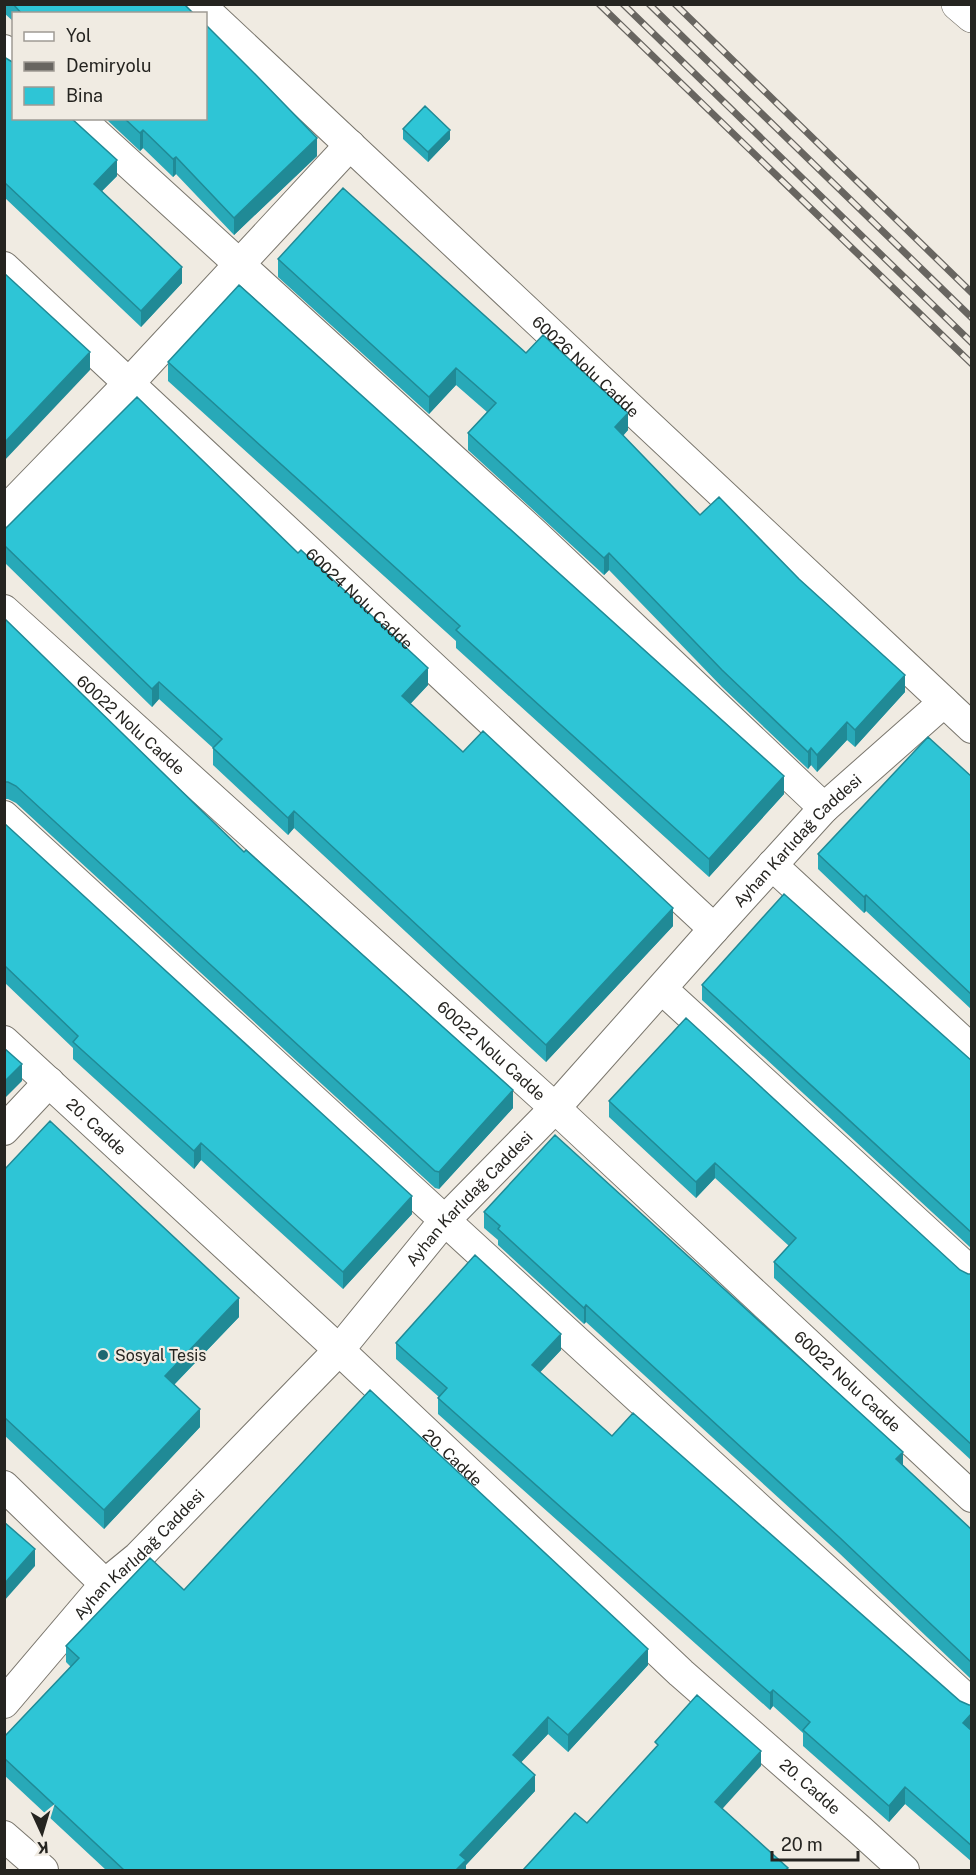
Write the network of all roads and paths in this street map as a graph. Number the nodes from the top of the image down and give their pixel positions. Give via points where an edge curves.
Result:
1 (199, 4) edge
2 (958, 4) edge
3 (972, 16) edge
4 (81, 120) edge
5 (350, 145) junction
6 (239, 266) junction
7 (4, 267) edge
8 (130, 382) junction
9 (4, 512) edge
10 (4, 610) edge
11 (944, 702) junction
12 (972, 728) edge
13 (824, 808) junction
14 (4, 816) edge
15 (772, 865) junction
16 (714, 929) junction
17 (662, 989) junction
18 (4, 1041) edge
19 (972, 1050) edge
20 (49, 1082) junction
21 (555, 1108) junction
22 (4, 1130) edge
23 (444, 1221) junction
24 (972, 1273) edge
25 (339, 1350) junction
26 (4, 1486) edge
27 (972, 1497) edge
28 (105, 1584) junction
29 (4, 1703) edge
30 (972, 1704) edge
31 (4, 1836) edge
32 (43, 1870) edge
33 (904, 1870) edge

1 - 5 street, 60026 Nolu Cadde
2 - 3 street
4 - 6 street
5 - 6 street
5 - 11 street, 60026 Nolu Cadde
6 - 8 street
6 - 13 street via 536,535
7 - 8 street, 60024 Nolu Cadde
8 - 9 street
8 - 16 street, 60024 Nolu Cadde
10 - 21 street, 60022 Nolu Cadde
11 - 12 street, 60026 Nolu Cadde
11 - 13 street, Ayhan Karlıdağ Caddesi
13 - 15 street, Ayhan Karlıdağ Caddesi
14 - 23 street
15 - 16 street, Ayhan Karlıdağ Caddesi
15 - 19 street
16 - 17 street, Ayhan Karlıdağ Caddesi
17 - 21 street, Ayhan Karlıdağ Caddesi
17 - 24 street
18 - 20 street, 20. Cadde
20 - 22 street
20 - 25 street, 20. Cadde
21 - 23 street, Ayhan Karlıdağ Caddesi
21 - 27 street, 60022 Nolu Cadde
23 - 25 street, Ayhan Karlıdağ Caddesi
23 - 30 street
25 - 28 street, Ayhan Karlıdağ Caddesi via 138,1557
25 - 33 street, 20. Cadde via 681,1673
26 - 28 street
28 - 29 street, Ayhan Karlıdağ Caddesi
31 - 32 street

